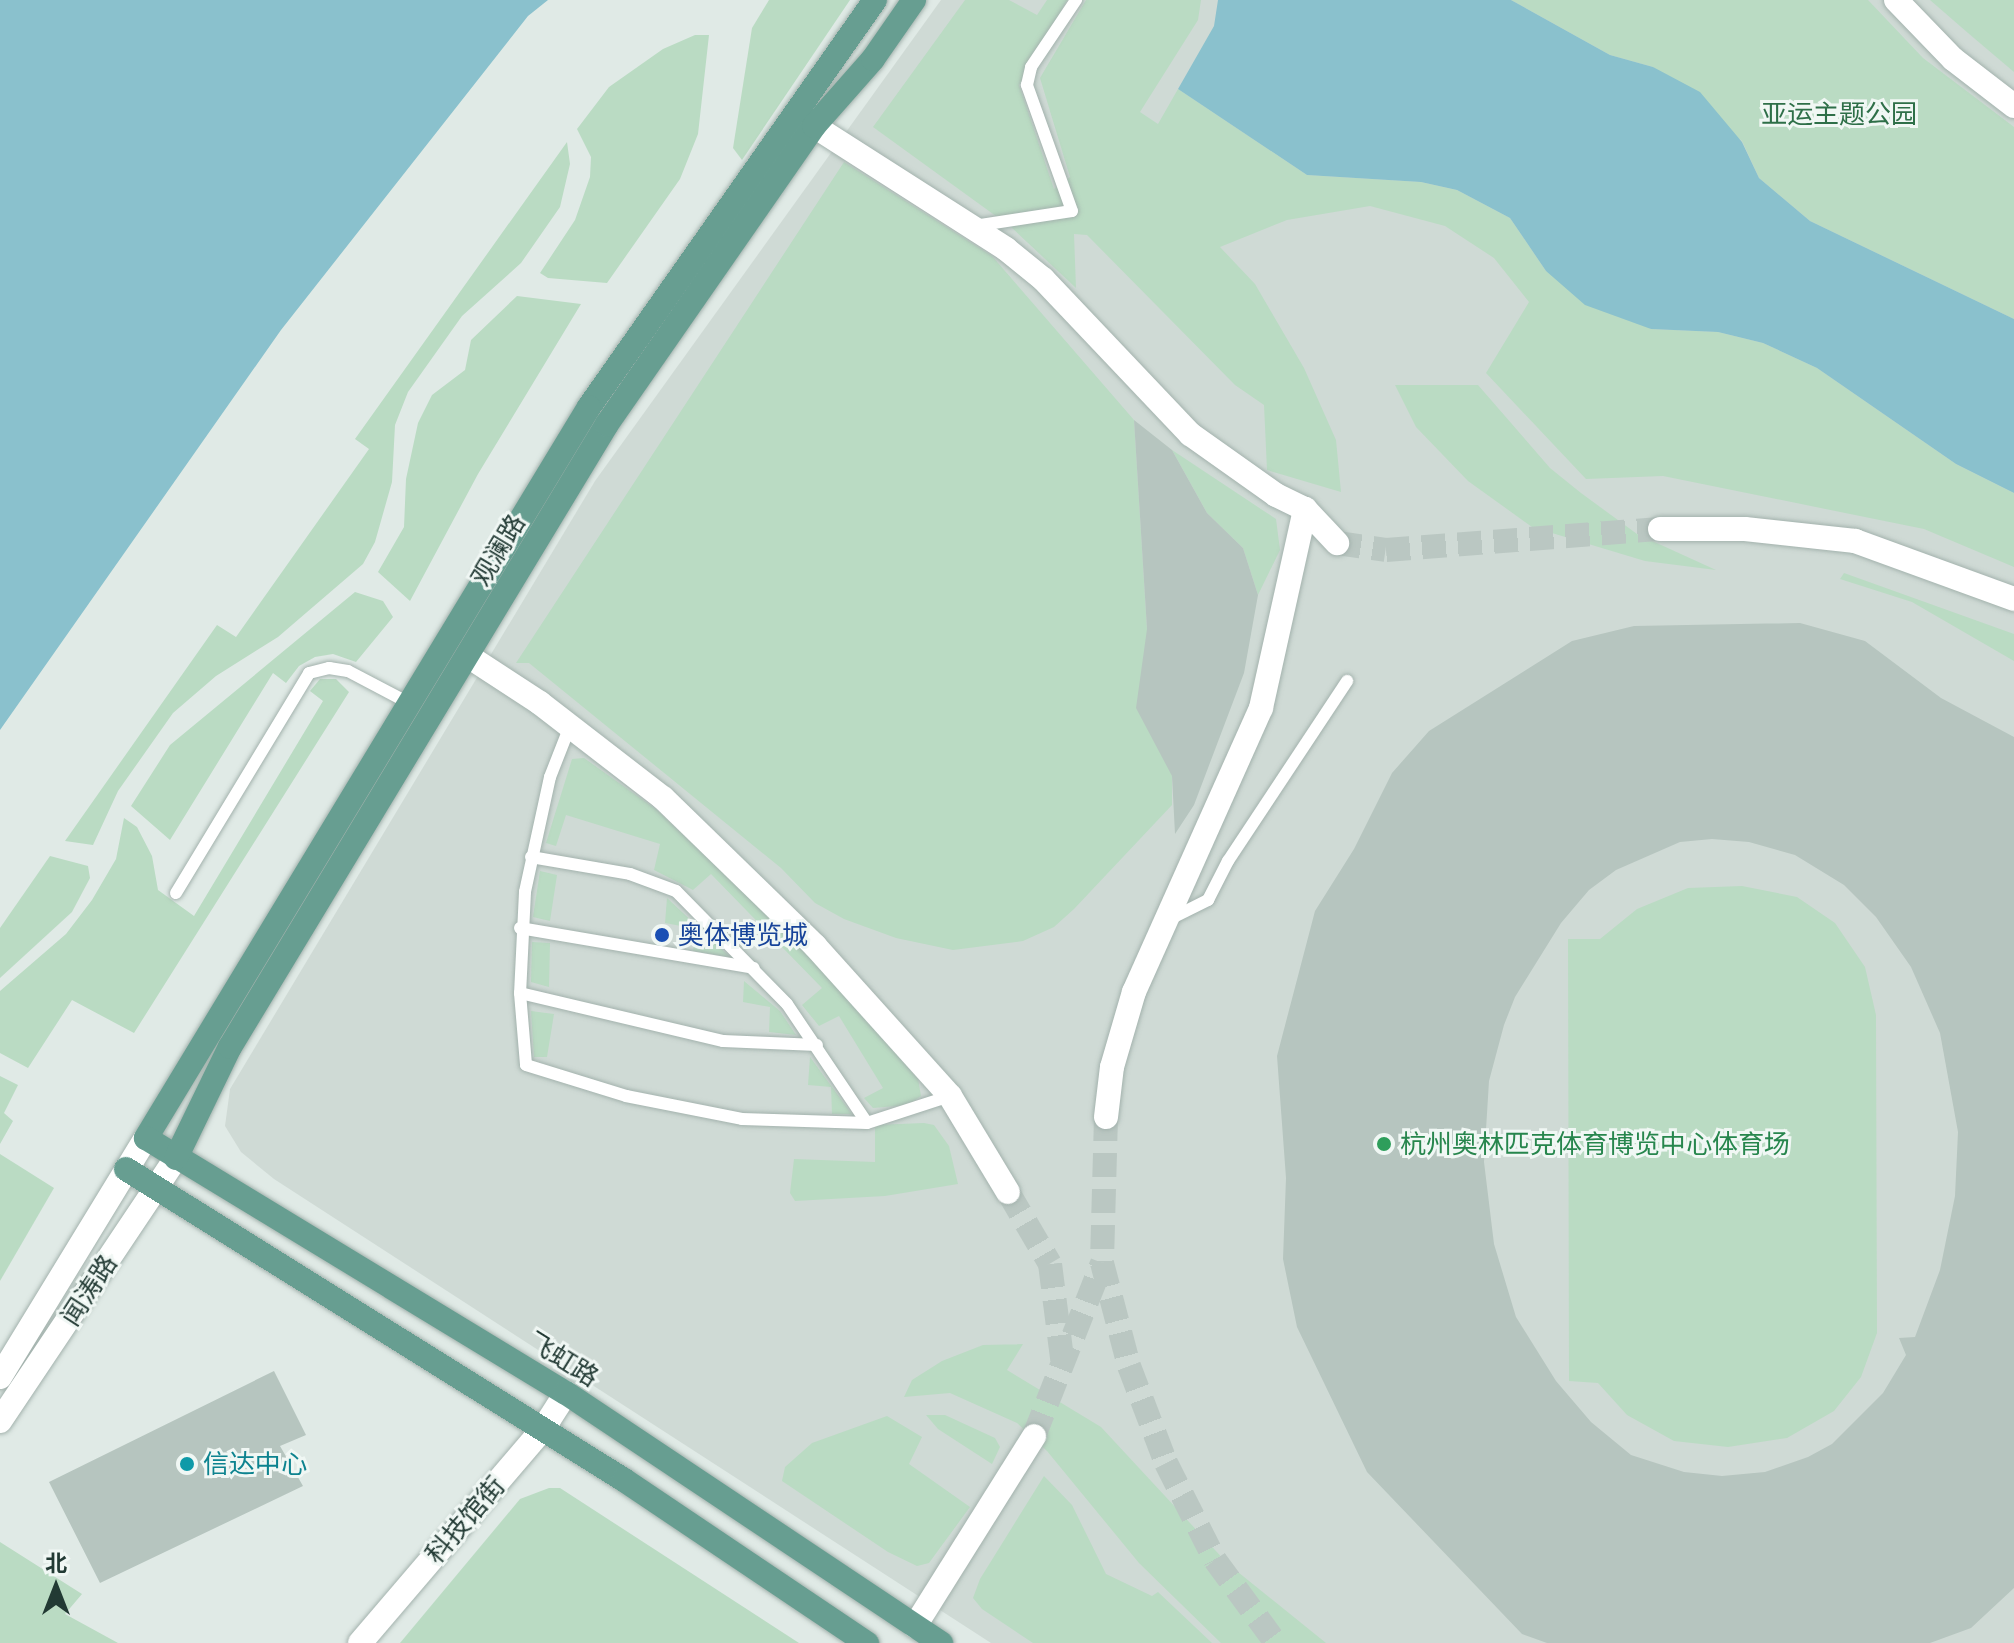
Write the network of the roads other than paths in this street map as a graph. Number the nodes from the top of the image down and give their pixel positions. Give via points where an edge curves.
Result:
1 (875, 0) edge
2 (914, 0) edge
3 (1076, 0) edge
4 (1896, 0) edge
5 (2014, 106) edge
6 (814, 126) junction
7 (968, 227) junction
8 (1305, 509) junction
9 (1660, 529) tunnel mouth
10 (1337, 543) tunnel mouth
11 (2014, 599) edge
12 (468, 656) junction
13 (1347, 681) dead end
14 (409, 703) junction
15 (570, 726) junction
16 (531, 857) junction
17 (176, 893) dead end
18 (1162, 922) junction
19 (520, 928) junction
20 (754, 968) junction
21 (520, 993) junction
22 (817, 1045) junction
23 (950, 1096) junction
24 (1106, 1117) tunnel mouth
25 (867, 1123) junction
26 (146, 1138) junction
27 (176, 1158) junction
28 (126, 1169) junction
29 (156, 1188) junction
30 (1008, 1192) tunnel mouth
31 (0, 1377) edge
32 (566, 1393) junction
33 (0, 1421) edge
34 (543, 1429) junction
35 (1034, 1436) tunnel mouth
36 (915, 1626) junction
37 (360, 1643) edge
38 (867, 1643) edge
39 (941, 1643) edge

1 - 14 main road, 观澜路 via 589,407
2 - 6 main road, 观澜路 via 873,59
3 - 7 lane via 1031,67 1027,85 1072,211
4 - 5 street via 1953,59
6 - 7 street
6 - 12 main road, 观澜路 via 607,424
7 - 8 street via 1043,279 1190,434 1276,495
8 - 10 street
8 - 18 street via 1261,708
9 - 11 street via 1745,529 1855,541
12 - 15 street
12 - 27 main road, 观澜路 via 230,1047
13 - 18 lane via 1228,861 1208,900
14 - 17 lane via 348,671 309,673
14 - 26 main road, 观澜路
15 - 16 lane via 550,777
15 - 23 street via 674,808 815,946
16 - 19 lane
16 - 20 lane via 630,874 676,891
18 - 24 street via 1112,1067
19 - 20 lane
19 - 21 lane
20 - 22 lane
21 - 22 lane via 723,1041
21 - 25 lane via 526,1065 626,1096 742,1119
22 - 25 lane
23 - 25 lane
23 - 30 street
26 - 27 main road, 飞虹路
26 - 28 street, 闻涛路
27 - 29 street, 闻涛路
27 - 32 main road, 飞虹路
28 - 29 main road
28 - 31 street, 闻涛路
29 - 33 street, 闻涛路
29 - 34 main road
32 - 34 street, 科技馆街
32 - 36 main road, 飞虹路
34 - 37 street, 科技馆街
34 - 38 main road
35 - 36 street
36 - 39 main road, 飞虹路

